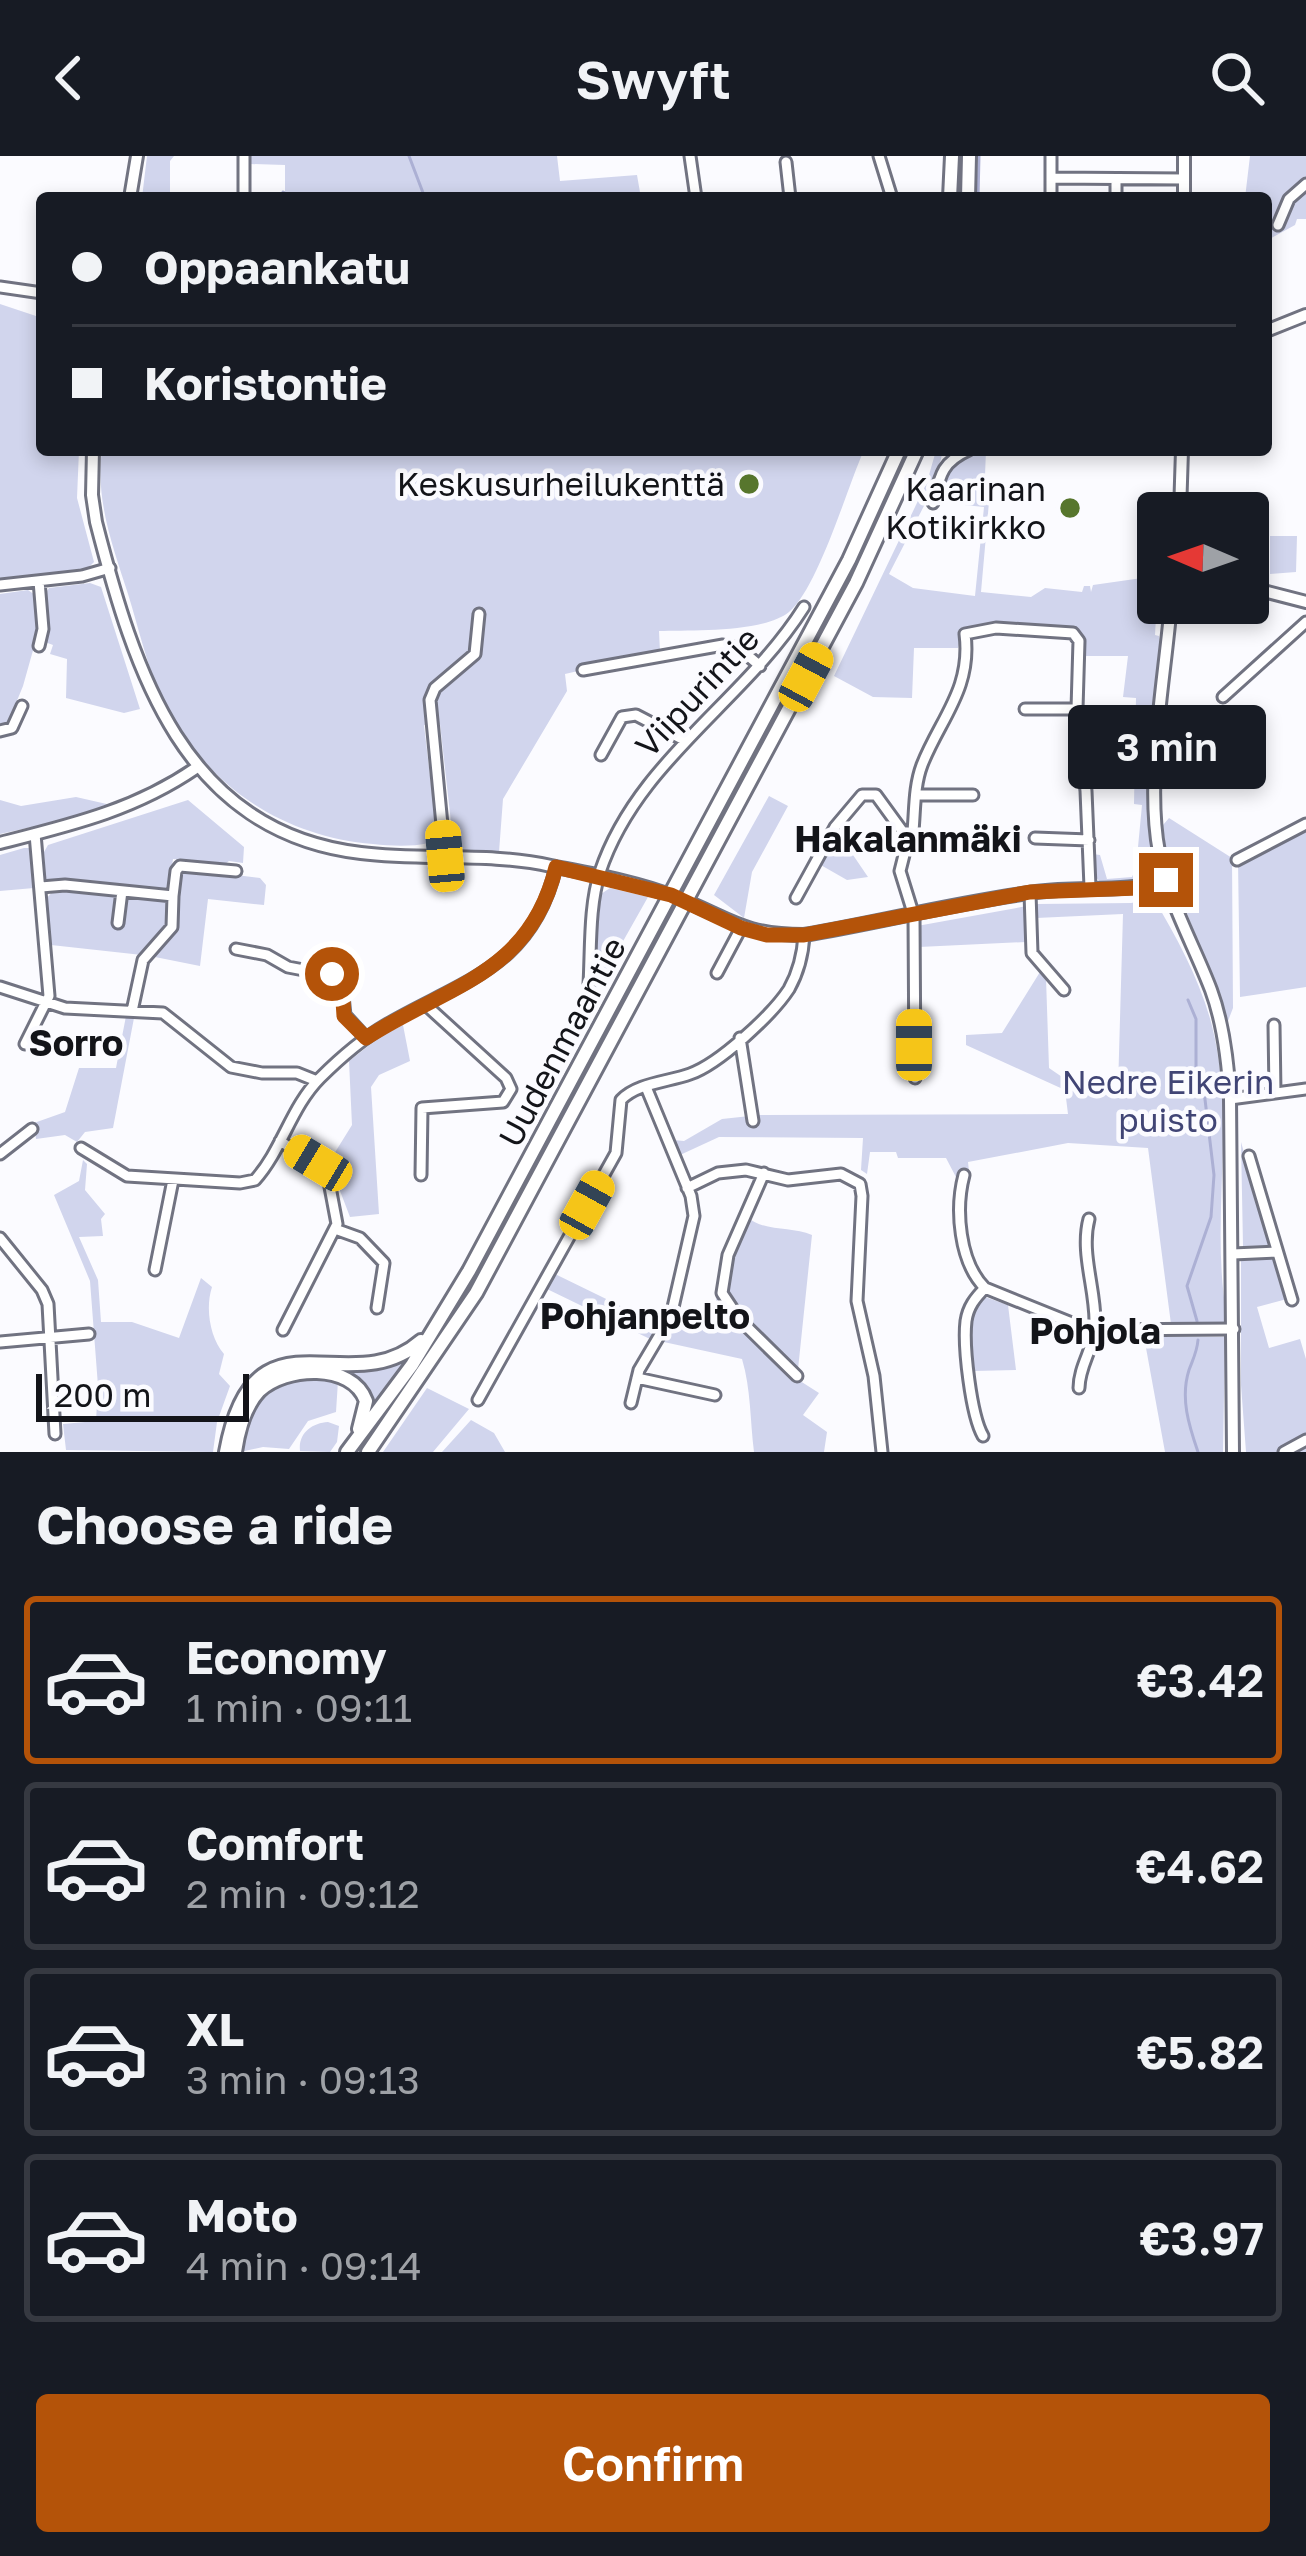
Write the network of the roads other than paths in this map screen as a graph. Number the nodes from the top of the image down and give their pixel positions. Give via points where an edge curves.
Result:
1 (137, 156) edge
2 (244, 156) edge
3 (690, 156) edge
4 (879, 156) edge
5 (952, 156) edge
6 (969, 156) edge
7 (1051, 156) edge
8 (1184, 156) edge
9 (785, 162) dead end
10 (1051, 178) junction
11 (1116, 178) junction
12 (1184, 179) junction
13 (1306, 184) edge
14 (131, 192) edge
15 (244, 192) edge
16 (695, 192) edge
17 (789, 192) edge
18 (890, 192) edge
19 (950, 192) edge
20 (968, 192) edge
21 (1051, 192) edge
22 (1116, 192) edge
23 (1184, 192) edge
24 (1278, 225) dead end
25 (0, 286) edge
26 (36, 292) edge
27 (1306, 315) edge
28 (1272, 329) edge
29 (93, 456) edge
30 (896, 456) edge
31 (914, 456) edge
32 (956, 456) edge
33 (1182, 456) edge
34 (1181, 492) edge
35 (933, 503) dead end
36 (110, 568) junction
37 (39, 580) junction
38 (0, 585) edge
39 (1269, 592) edge
40 (1306, 602) edge
41 (804, 607) dead end
42 (479, 614) dead end
43 (1306, 622) edge
44 (1169, 624) edge
45 (39, 646) dead end
46 (760, 666) junction
47 (583, 670) dead end
48 (1223, 698) dead end
49 (22, 706) dead end
50 (1025, 710) dead end
51 (1077, 710) junction
52 (0, 731) edge
53 (684, 740) junction
54 (601, 755) dead end
55 (196, 768) junction
56 (916, 795) junction
57 (973, 795) dead end
58 (1306, 824) edge
59 (35, 834) junction
60 (1036, 838) dead end
61 (908, 839) junction
62 (1089, 840) junction
63 (0, 843) edge
64 (445, 856) junction
65 (1237, 860) dead end
66 (556, 867) junction
67 (236, 871) dead end
68 (598, 878) junction
69 (1166, 880) junction
70 (41, 887) junction
71 (1090, 887) junction
72 (122, 891) junction
73 (1030, 892) junction
74 (671, 895) junction
75 (173, 896) junction
76 (796, 898) dead end
77 (686, 902) junction
78 (914, 916) junction
79 (118, 923) dead end
80 (741, 928) junction
81 (804, 935) junction
82 (236, 949) dead end
83 (717, 974) dead end
84 (589, 984) dead end
85 (0, 987) edge
86 (1064, 991) dead end
87 (46, 1004) junction
88 (426, 1005) junction
89 (132, 1011) junction
90 (1274, 1025) dead end
91 (366, 1038) junction
92 (740, 1038) junction
93 (25, 1044) dead end
94 (915, 1078) dead end
95 (317, 1081) junction
96 (646, 1087) junction
97 (1306, 1089) edge
98 (1276, 1093) junction
99 (1230, 1100) junction
100 (753, 1121) dead end
101 (32, 1129) dead end
102 (280, 1141) junction
103 (81, 1148) dead end
104 (0, 1154) edge
105 (1249, 1156) dead end
106 (764, 1173) junction
107 (421, 1175) dead end
108 (964, 1175) dead end
109 (173, 1180) junction
110 (687, 1188) junction
111 (1089, 1219) dead end
112 (335, 1229) junction
113 (0, 1238) edge
114 (1277, 1252) junction
115 (1233, 1254) junction
116 (155, 1270) dead end
117 (985, 1288) junction
118 (1292, 1300) dead end
119 (377, 1308) dead end
120 (436, 1328) junction
121 (1234, 1329) junction
122 (283, 1330) dead end
123 (1095, 1330) junction
124 (89, 1334) dead end
125 (51, 1336) junction
126 (0, 1342) edge
127 (797, 1376) dead end
128 (637, 1378) junction
129 (1079, 1388) dead end
130 (715, 1395) dead end
131 (478, 1400) dead end
132 (632, 1403) dead end
133 (55, 1434) dead end
134 (983, 1436) dead end
135 (1306, 1440) edge
136 (350, 1449) edge
137 (370, 1449) edge
138 (226, 1452) edge
139 (235, 1452) edge
140 (882, 1452) edge
141 (1236, 1452) edge
142 (1284, 1452) edge

1 - 14 street
2 - 15 street
3 - 16 street
4 - 18 street
5 - 19 main road
6 - 20 main road
7 - 10 street
8 - 12 street
9 - 17 street
10 - 11 street
10 - 21 street
11 - 12 street
11 - 22 street
12 - 23 street
13 - 24 street
25 - 26 street
27 - 28 street
29 - 36 street via 92,495
30 - 74 main road, Uudenmaantie
31 - 77 main road, Uudenmaantie via 856,583
32 - 35 street via 942,467
33 - 34 street
36 - 37 street
36 - 55 street via 152,698
37 - 38 street
37 - 45 street
39 - 40 street
41 - 46 street, Viipurintie
42 - 64 street via 475,654 430,700
43 - 48 street
44 - 69 street via 1154,809
46 - 47 street via 729,645
46 - 53 street, Viipurintie
49 - 52 street via 12,728
50 - 51 street
51 - 56 street via 1076,635 1009,628 965,634 964,675
51 - 62 street
53 - 54 street via 636,715 622,717
53 - 68 street, Viipurintie via 641,791
55 - 59 street via 141,802
55 - 64 street via 264,820 314,842 360,853
56 - 57 street
56 - 61 street
58 - 65 street
59 - 63 street
59 - 70 street
60 - 62 street
61 - 76 street via 879,797 862,794
61 - 78 street via 900,871
62 - 71 street
64 - 66 street
66 - 68 street
66 - 88 street via 537,918 504,957
67 - 75 street via 180,866
68 - 74 street
68 - 84 street
69 - 71 street
69 - 99 street via 1220,1016
70 - 72 street
70 - 87 street
71 - 73 street
72 - 75 street
72 - 79 street
73 - 78 street
73 - 86 street via 1032,953
74 - 77 street
74 - 120 main road, Uudenmaantie
75 - 89 street via 172,927 143,960
77 - 80 street
77 - 137 main road, Uudenmaantie via 476,1293
78 - 81 street
78 - 94 street
80 - 81 street
80 - 83 street
81 - 92 street via 788,990
82 - 91 street via 335,976 344,1016
85 - 87 street
87 - 89 street
87 - 93 street
88 - 91 street
88 - 107 street via 511,1089 503,1102 422,1108
89 - 95 street via 170,1016 232,1067
90 - 98 street
91 - 95 street
92 - 96 street via 698,1071
92 - 100 street
95 - 102 street
96 - 110 street
96 - 131 street via 621,1100 616,1153
97 - 98 street
98 - 99 street
99 - 115 street
101 - 104 street
102 - 109 street via 253,1181
102 - 112 street via 326,1171
103 - 109 street via 125,1176
105 - 114 street
106 - 110 street via 718,1173
106 - 127 street via 728,1256 722,1293
106 - 140 street via 788,1180 841,1174 862,1189 857,1301
108 - 117 street via 964,1246
109 - 116 street
110 - 128 street via 694,1216 671,1316
111 - 123 street
112 - 119 street via 360,1238 384,1263
112 - 122 street
113 - 125 street via 42,1291
114 - 115 street
114 - 118 street
115 - 121 street
117 - 123 street
117 - 134 street via 965,1328
120 - 136 main road, Uudenmaantie
120 - 138 main road via 386,1362 299,1363 265,1373 242,1399
121 - 123 street
121 - 141 street
123 - 129 street
124 - 125 street
125 - 126 street
125 - 133 street
128 - 130 street
128 - 132 street
135 - 142 street
136 - 139 main road via 366,1408 361,1389 338,1375 298,1374 254,1398

